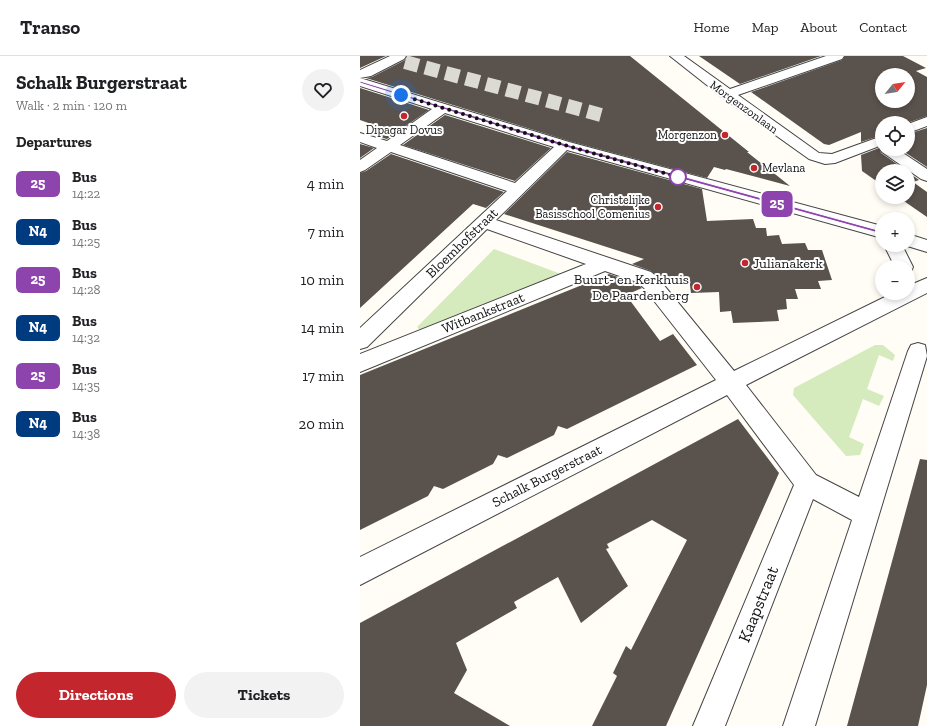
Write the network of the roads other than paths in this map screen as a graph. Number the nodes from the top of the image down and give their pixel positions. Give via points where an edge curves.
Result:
1 (676, 56) edge
2 (838, 56) edge
3 (399, 59) tunnel mouth
4 (360, 74) edge
5 (360, 82) edge
6 (727, 94) junction
7 (442, 108) junction
8 (927, 121) edge
9 (915, 126) edge
10 (360, 137) edge
11 (564, 145) junction
12 (389, 146) junction
13 (875, 146) edge
14 (899, 156) edge
15 (360, 167) edge
16 (927, 176) edge
17 (518, 188) junction
18 (483, 222) junction
19 (875, 230) edge
20 (915, 242) edge
21 (927, 246) edge
22 (606, 263) junction
23 (916, 285) edge
24 (360, 341) edge
25 (918, 351) dead end
26 (360, 363) edge
27 (731, 383) junction
28 (807, 483) junction
29 (867, 514) junction
30 (360, 571) edge
31 (709, 726) edge
32 (800, 726) edge

1 - 6 street, Morgenzonlaan
2 - 6 street
3 - 4 street
5 - 7 street
6 - 13 street, Morgenzonlaan via 814,156 835,158
7 - 11 street
7 - 12 street
8 - 9 street
10 - 12 street
11 - 17 street, Bloemhofstraat
11 - 19 street
12 - 15 street
12 - 17 street
14 - 16 street
17 - 18 street, Bloemhofstraat
18 - 22 street
18 - 24 street, Bloemhofstraat
20 - 21 street
22 - 26 street, Witbankstraat
22 - 27 street via 644,276 651,282
23 - 27 street, Schalk Burgerstraat
25 - 29 street
27 - 28 street
27 - 30 street, Schalk Burgerstraat
28 - 29 street
28 - 31 street, Kaapstraat
29 - 32 street

